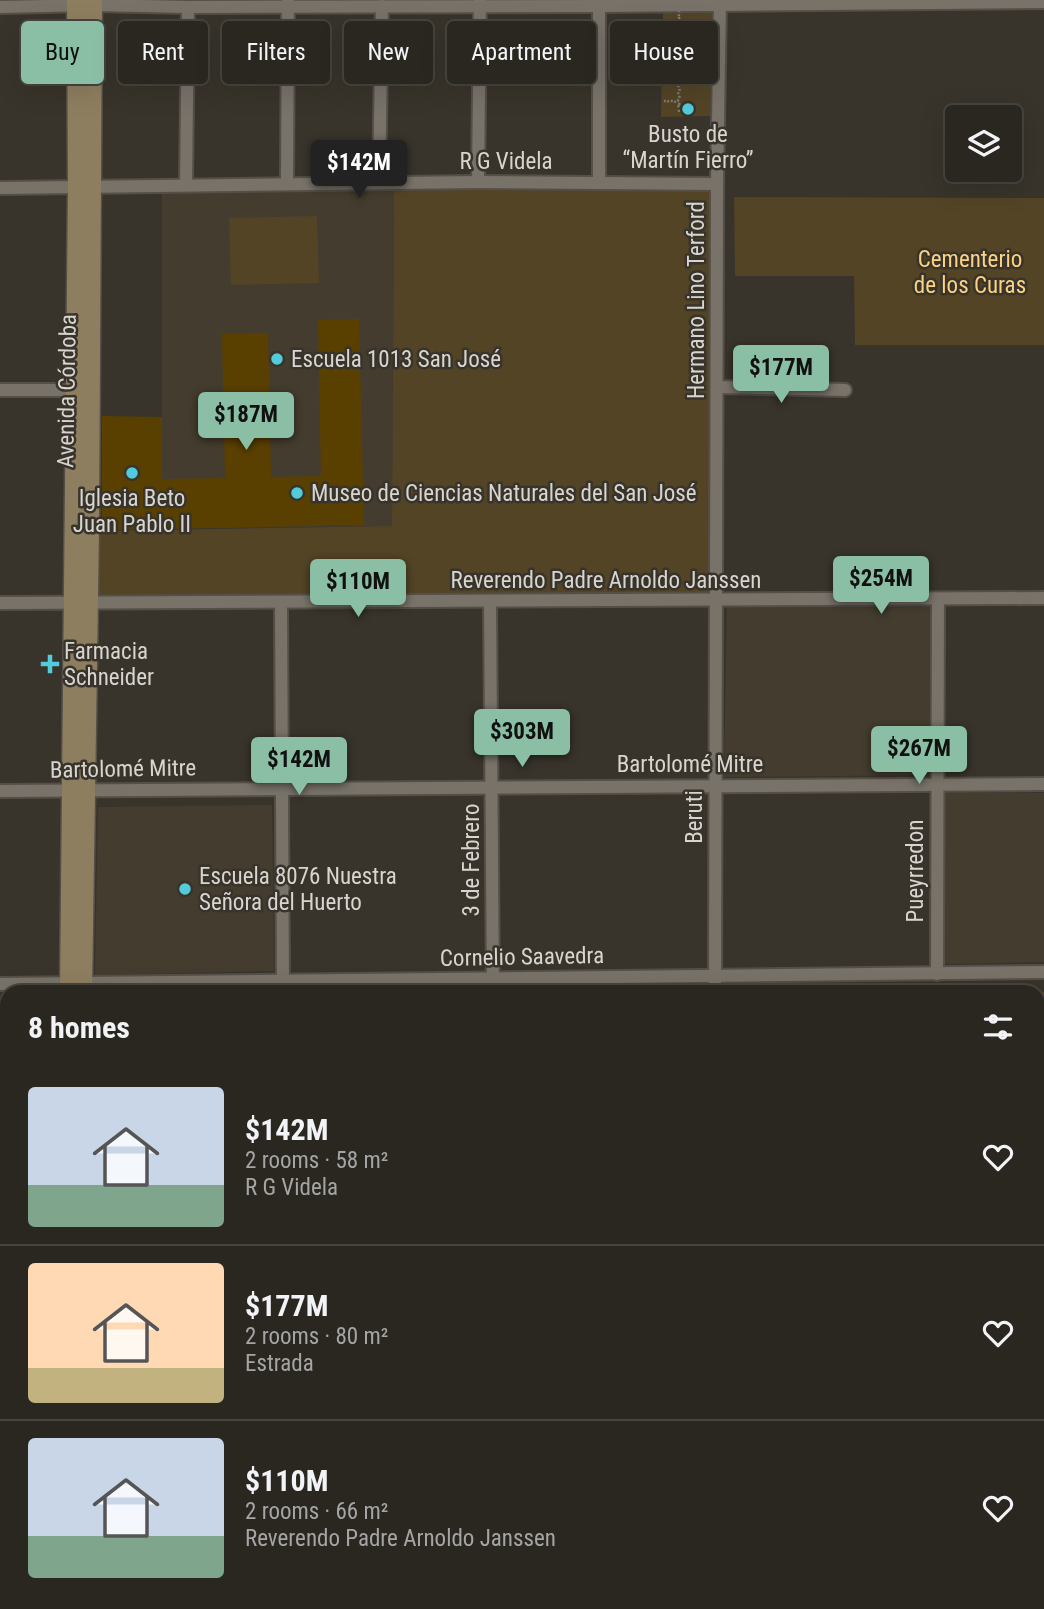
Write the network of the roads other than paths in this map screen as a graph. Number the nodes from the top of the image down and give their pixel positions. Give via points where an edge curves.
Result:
1 (844, 1) edge
2 (720, 2) edge
3 (1044, 2) edge
4 (85, 3) edge
5 (288, 3) edge
6 (480, 3) edge
7 (570, 3) edge
8 (382, 6) junction
9 (599, 6) junction
10 (0, 7) edge
11 (188, 7) junction
12 (478, 182) junction
13 (599, 182) junction
14 (286, 183) junction
15 (379, 183) junction
16 (717, 184) junction
17 (85, 185) junction
18 (186, 185) junction
19 (0, 187) edge
20 (717, 387) junction
21 (0, 390) edge
22 (75, 390) junction
23 (845, 390) dead end
24 (1044, 598) edge
25 (938, 599) junction
26 (717, 600) junction
27 (490, 601) junction
28 (281, 602) junction
29 (0, 603) edge
30 (80, 603) junction
31 (936, 784) junction
32 (1044, 784) edge
33 (715, 785) junction
34 (491, 786) junction
35 (282, 788) junction
36 (0, 791) edge
37 (79, 791) junction
38 (1044, 972) edge
39 (937, 974) junction
40 (715, 976) junction
41 (493, 978) junction
42 (0, 984) edge
43 (19, 985) edge
44 (76, 985) edge
45 (283, 985) edge
46 (309, 985) edge
47 (493, 985) edge
48 (715, 985) edge

1 - 2 street
1 - 3 street
2 - 9 street
2 - 16 street, Hermano Lino Terford
4 - 10 street
4 - 11 street
4 - 17 main road, Avenida Córdoba
5 - 8 street
5 - 11 street
5 - 14 street
6 - 7 street
6 - 8 street
6 - 12 street
7 - 9 street
8 - 15 street
9 - 13 street
11 - 18 street
12 - 13 street, R G Videla
12 - 15 street, R G Videla
13 - 16 street, R G Videla
14 - 15 street, R G Videla
14 - 18 street, R G Videla
16 - 20 street, Hermano Lino Terford
17 - 18 street, R G Videla
17 - 19 street, R G Videla
17 - 22 main road, Avenida Córdoba
17 - 30 main road, Avenida Córdoba
20 - 23 street
20 - 26 street, Hermano Lino Terford
21 - 22 street
22 - 30 main road, Avenida Córdoba
24 - 25 street, Reverendo Padre Arnoldo Janssen
25 - 26 street, Reverendo Padre Arnoldo Janssen
25 - 31 street, Pueyrredon
26 - 27 street, Reverendo Padre Arnoldo Janssen
26 - 33 street, Beruti
27 - 28 street, Reverendo Padre Arnoldo Janssen
27 - 34 street, 3 de Febrero
28 - 30 street, Reverendo Padre Arnoldo Janssen
28 - 35 street
29 - 30 street, Reverendo Padre Arnoldo Janssen
30 - 37 main road, Avenida Córdoba
31 - 32 street, Bartolomé Mitre
31 - 33 street, Bartolomé Mitre
31 - 39 street, Pueyrredon
33 - 34 street, Bartolomé Mitre
33 - 40 street, Beruti
34 - 35 street, Bartolomé Mitre
34 - 41 street, 3 de Febrero
35 - 37 street, Bartolomé Mitre
35 - 45 street
36 - 37 street, Bartolomé Mitre
37 - 44 main road, Avenida Córdoba
38 - 39 street, Cornelio Saavedra
39 - 40 street, Cornelio Saavedra
40 - 41 street, Cornelio Saavedra
40 - 48 street, Beruti
41 - 46 street, Cornelio Saavedra
41 - 47 street, 3 de Febrero
42 - 43 street, Cornelio Saavedra

